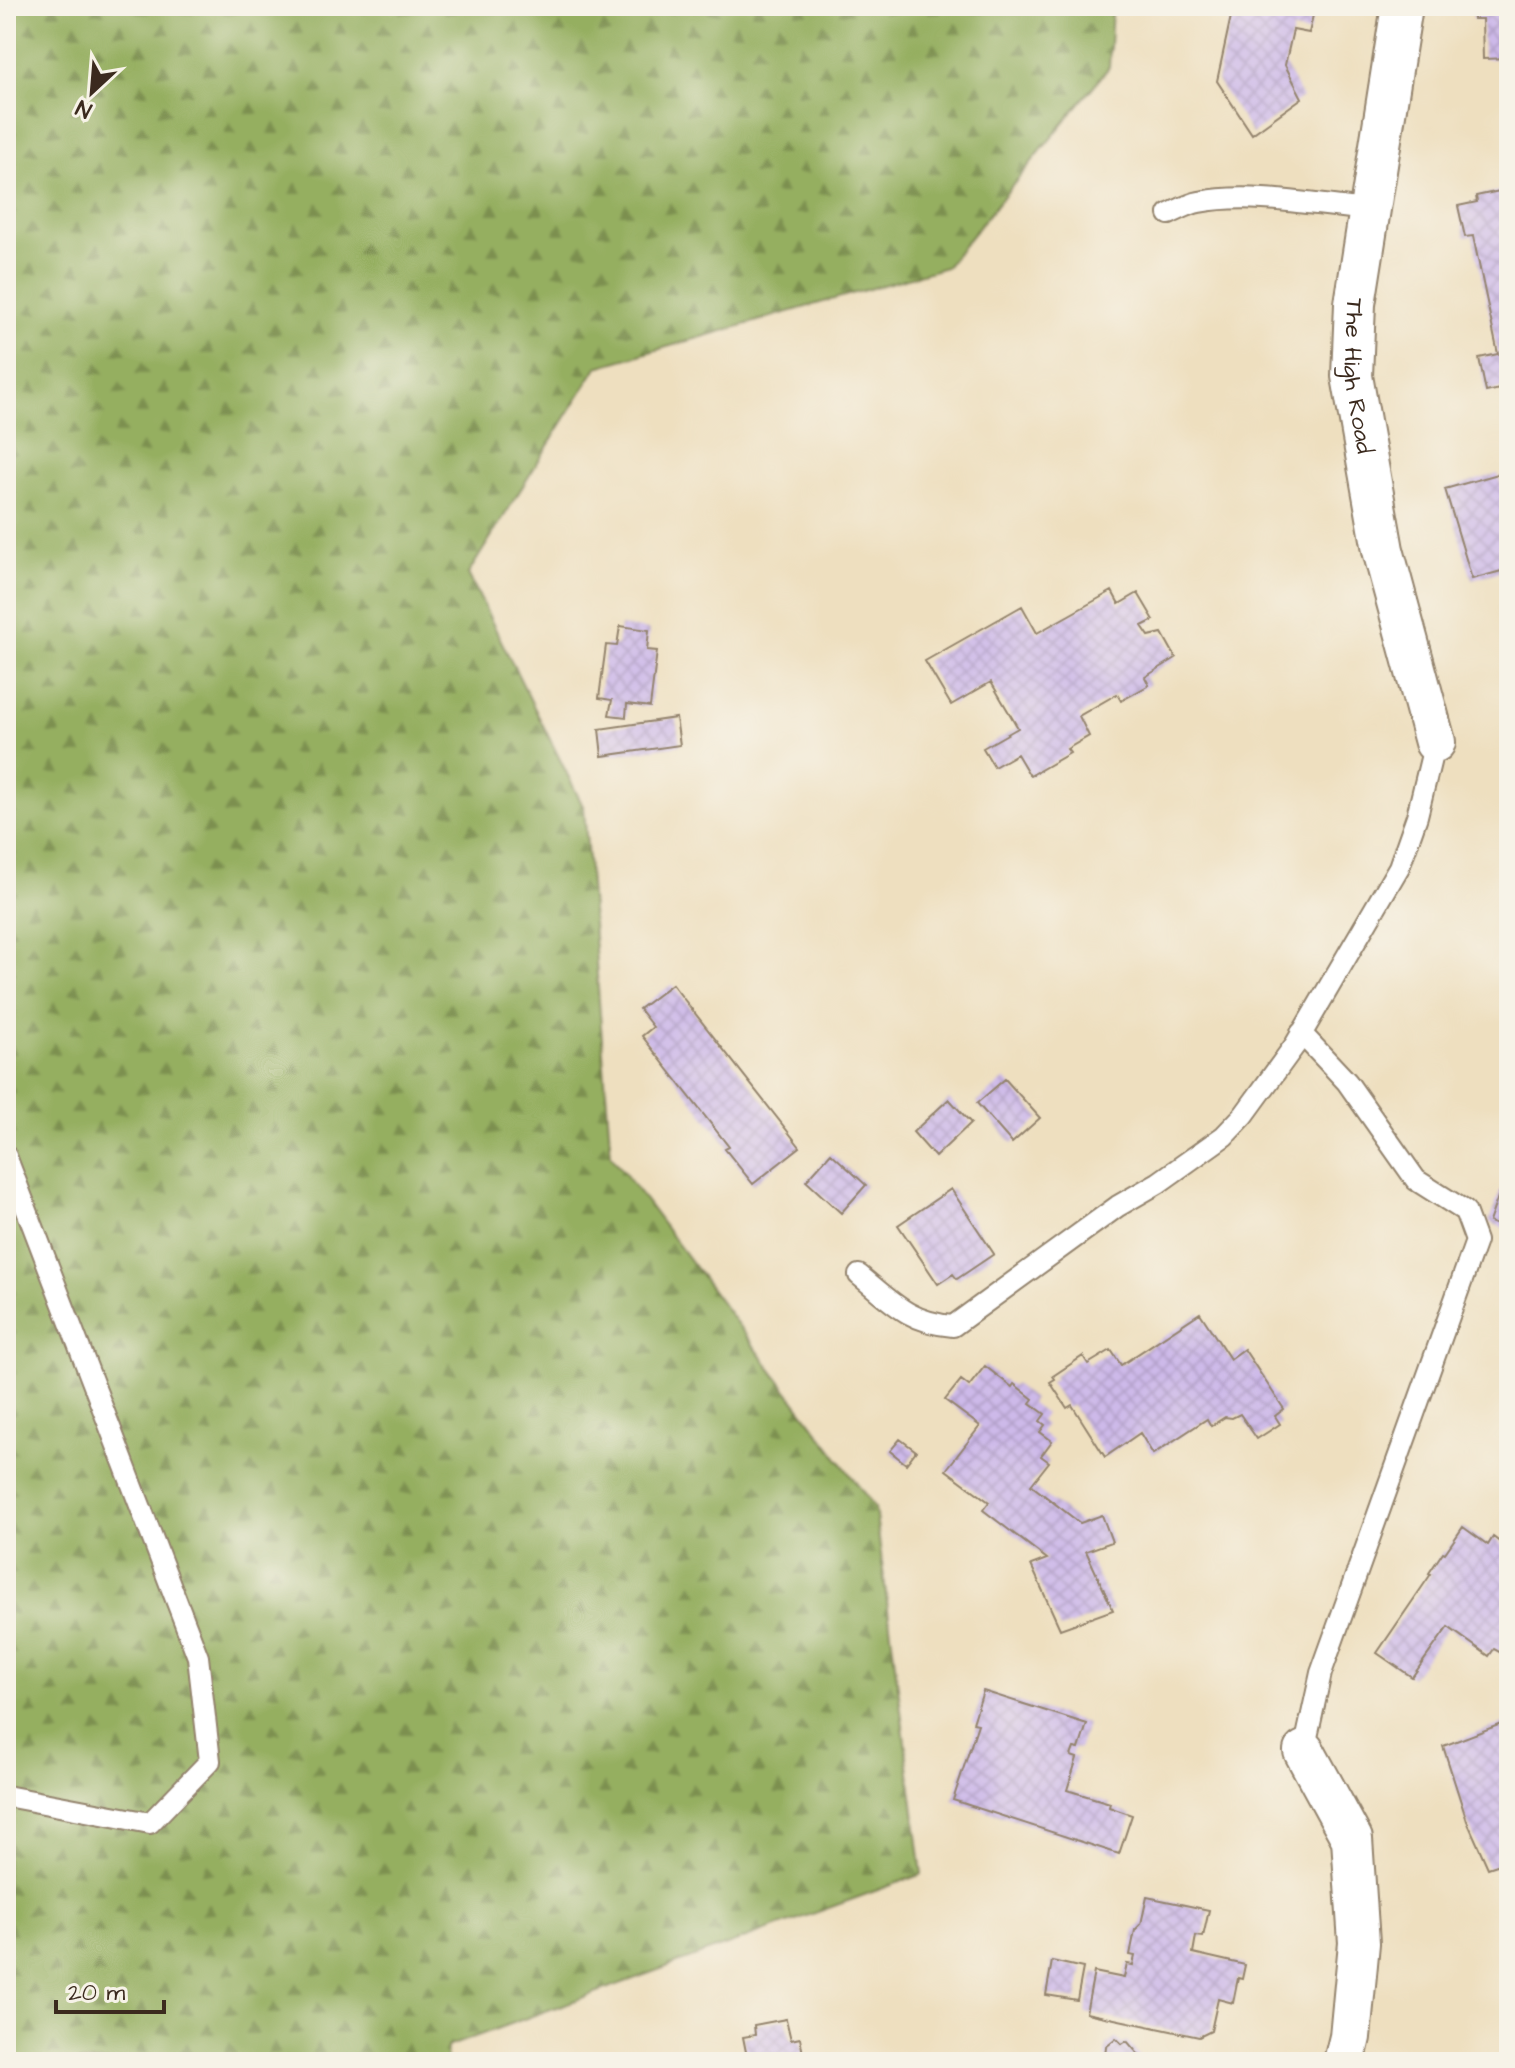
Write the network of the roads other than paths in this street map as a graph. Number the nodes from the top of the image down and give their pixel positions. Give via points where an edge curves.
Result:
1 (1402, 6) edge
2 (1369, 210) junction
3 (1169, 214) dead end
4 (1435, 742) joint
5 (1301, 1033) junction
6 (6, 1156) edge
7 (859, 1275) dead end
8 (1304, 1751) joint
9 (6, 1796) edge
10 (1344, 2062) edge

1 - 2 street, The High Road
2 - 3 lane via 1217,199
2 - 4 street, The High Road via 1355,304 1352,376 1383,550
4 - 5 lane via 1399,867
5 - 7 lane via 1224,1136 953,1326 913,1318
5 - 8 lane via 1347,1082 1416,1180 1465,1211 1476,1241 1321,1673
6 - 9 lane via 198,1657 210,1761 150,1823
8 - 10 street via 1352,1839 1359,1943

